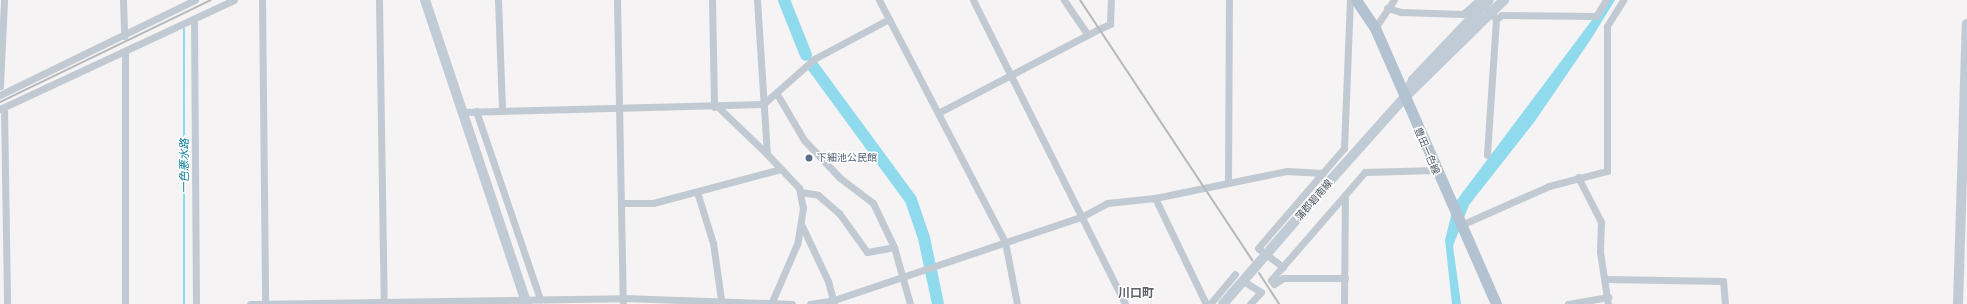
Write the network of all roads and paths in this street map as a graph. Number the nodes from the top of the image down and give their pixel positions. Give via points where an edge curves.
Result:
1 (4, 0) edge
2 (123, 0) edge
3 (195, 0) edge
4 (234, 0) edge
5 (262, 0) edge
6 (379, 0) edge
7 (425, 0) edge
8 (498, 0) edge
9 (617, 0) edge
10 (712, 0) edge
11 (757, 0) edge
12 (879, 0) edge
13 (973, 0) edge
14 (1064, 0) edge
15 (1111, 0) edge
16 (1229, 0) edge
17 (1350, 0) edge
18 (1356, 0) edge
19 (1394, 0) edge
20 (1504, 0) edge
21 (1606, 0) edge
22 (1623, 0) edge
23 (1485, 6) edge
24 (1387, 8) junction
25 (194, 19) junction
26 (889, 19) junction
27 (1967, 24) edge
28 (1375, 28) junction
29 (1088, 35) junction
30 (124, 36) junction
31 (1, 51) edge
32 (125, 54) junction
33 (1010, 74) junction
34 (1966, 78) edge
35 (0, 86) edge
36 (777, 94) junction
37 (0, 95) edge
38 (1406, 97) junction
39 (763, 104) junction
40 (716, 107) junction
41 (620, 108) junction
42 (2, 109) edge
43 (502, 110) junction
44 (476, 111) junction
45 (461, 112) junction
46 (938, 113) junction
47 (767, 154) junction
48 (1487, 155) dead end
49 (781, 169) junction
50 (1435, 170) junction
51 (1323, 173) junction
52 (1578, 177) junction
53 (1228, 182) junction
54 (697, 192) junction
55 (800, 192) junction
56 (1345, 195) junction
57 (1155, 198) junction
58 (622, 203) junction
59 (1083, 216) junction
60 (1460, 225) junction
61 (802, 226) junction
62 (1005, 242) junction
63 (894, 247) junction
64 (1283, 267) junction
65 (903, 274) junction
66 (1235, 274) dead end
67 (1345, 278) junction
68 (1606, 279) junction
69 (1248, 284) dead end
70 (540, 299) junction
71 (721, 299) junction
72 (623, 301) edge
73 (1608, 301) edge
74 (504, 302) edge
75 (526, 302) edge
76 (834, 302) edge
77 (7, 304) edge
78 (125, 304) edge
79 (196, 304) edge
80 (250, 304) edge
81 (265, 304) edge
82 (384, 304) edge
83 (771, 304) edge
84 (792, 304) edge
85 (810, 304) edge
86 (910, 304) edge
87 (1017, 304) edge
88 (1125, 304) edge
89 (1206, 304) edge
90 (1210, 304) edge
91 (1224, 304) edge
92 (1250, 304) edge
93 (1344, 304) edge
94 (1496, 304) edge
95 (1568, 304) edge
96 (1725, 304) edge
97 (1958, 304) edge

1 - 31 street
2 - 30 street
3 - 30 street
4 - 25 street
5 - 81 street
6 - 82 street
7 - 45 street
8 - 43 street
9 - 41 street
10 - 40 street
11 - 39 street
12 - 26 street
13 - 33 street
14 - 29 street
15 - 29 street via 1110,24
16 - 53 street
17 - 51 street via 1344,148
18 - 28 main road, 豊田一色線
19 - 24 street
20 - 23 street, 蒲郡碧南線
21 - 23 street via 1596,16 1502,15
22 - 52 street via 1607,26 1607,171
23 - 24 street via 1463,14 1401,12
23 - 38 street, 蒲郡碧南線 via 1413,80
23 - 48 street
24 - 28 street
25 - 32 street
25 - 79 street
26 - 36 street via 814,59
26 - 46 street
27 - 34 street
28 - 38 main road, 豊田一色線
29 - 33 street
30 - 37 street
31 - 35 street
32 - 42 street
32 - 78 street
33 - 46 street
33 - 59 street
34 - 97 street
36 - 39 street
36 - 63 street via 804,140 840,178 873,203
38 - 50 main road, 豊田一色線
38 - 91 street, 蒲郡碧南線, bridge via 1328,182
39 - 40 street
39 - 47 street
40 - 41 street
40 - 47 street
41 - 43 street
41 - 58 street
42 - 77 street
43 - 44 street
44 - 45 street
44 - 70 street
45 - 75 street
46 - 62 street
47 - 49 street
49 - 54 street
49 - 55 street
50 - 56 street via 1365,172
50 - 60 main road, 豊田一色線
51 - 53 street via 1287,171
51 - 64 street via 1258,248
52 - 60 street
52 - 68 street via 1601,222 1600,252
53 - 57 street
54 - 58 street via 653,203
54 - 71 street via 713,243
55 - 61 street
55 - 63 street via 818,195 838,213 867,252
56 - 64 street
56 - 67 street
57 - 59 street via 1107,204
57 - 89 street
58 - 72 street
59 - 62 street
59 - 88 street
60 - 94 main road, 豊田一色線
61 - 76 street
61 - 83 street via 788,268
62 - 65 street
62 - 87 street
63 - 65 street
64 - 67 street via 1271,280 1274,284 1283,278
65 - 76 street
65 - 86 street
66 - 90 street
67 - 93 street
68 - 73 street
68 - 96 street via 1723,281
69 - 92 street via 1261,292
70 - 72 street
70 - 75 street
71 - 72 street
71 - 83 street
73 - 95 street
74 - 75 street
74 - 82 street
76 - 85 street
80 - 81 street
81 - 82 street
83 - 84 street

